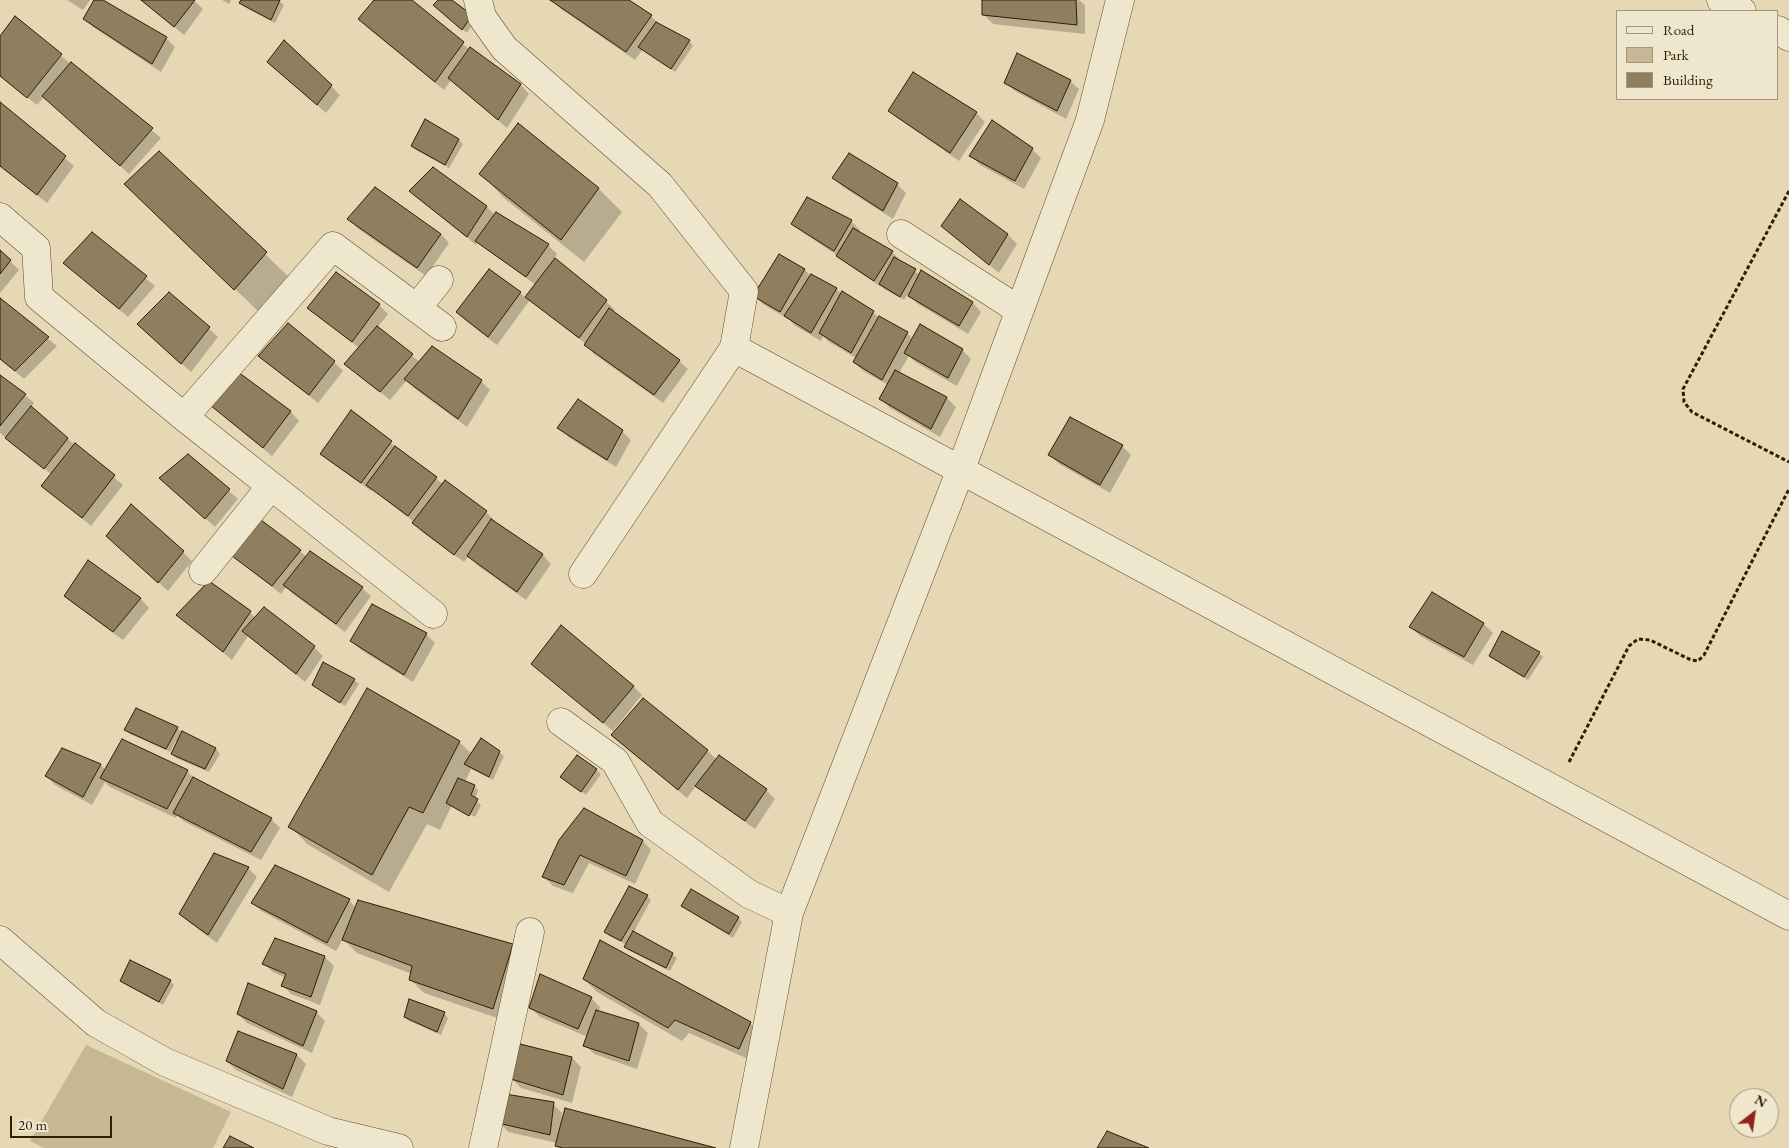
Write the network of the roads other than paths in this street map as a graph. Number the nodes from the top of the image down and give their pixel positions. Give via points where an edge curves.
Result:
1 (478, 0) edge
2 (1120, 0) edge
3 (1721, 0) edge
4 (1740, 10) edge
5 (0, 217) edge
6 (901, 234) dead end
7 (439, 280) dead end
8 (417, 308) junction
9 (1019, 310) junction
10 (442, 327) dead end
11 (734, 348) junction
12 (184, 417) junction
13 (961, 469) junction
14 (271, 486) junction
15 (203, 571) dead end
16 (583, 574) dead end
17 (433, 614) dead end
18 (561, 722) dead end
19 (789, 913) junction
20 (1789, 916) edge
21 (530, 932) dead end
22 (0, 940) edge
23 (399, 1148) edge
24 (483, 1148) edge
25 (744, 1148) edge

1 - 11 street via 482,17 504,48 660,185 744,291
2 - 9 street via 1090,120
3 - 4 street
5 - 12 street via 36,248 39,297
6 - 9 street
7 - 8 street
8 - 10 street
8 - 12 street via 332,246
9 - 13 street
11 - 13 street
11 - 16 street
12 - 14 street
13 - 19 street
13 - 20 street
14 - 15 street
14 - 17 street
18 - 19 street via 615,761 650,823 750,894
19 - 25 street
21 - 24 street
22 - 23 street via 96,1023 165,1062 328,1131

